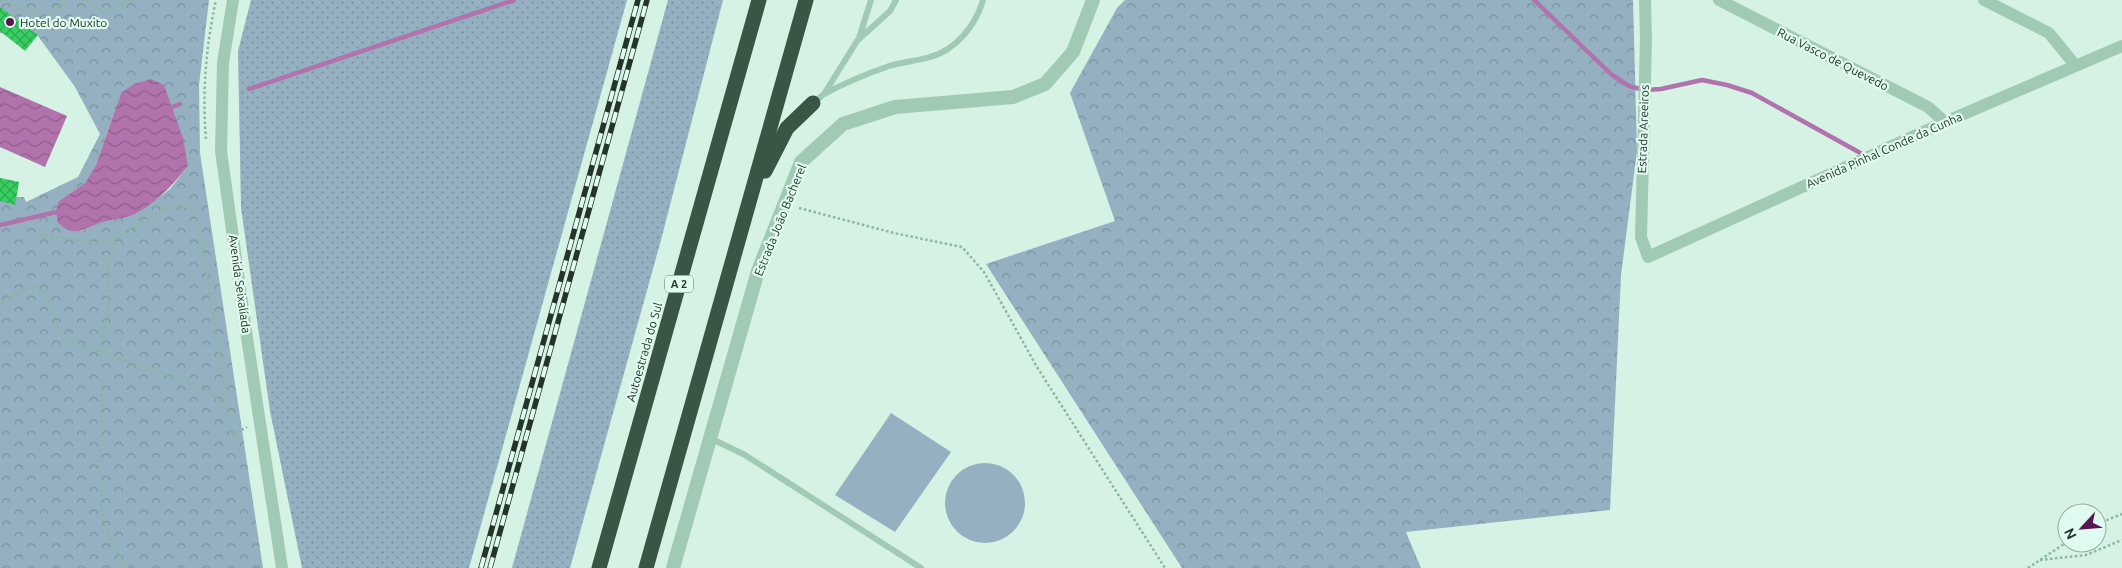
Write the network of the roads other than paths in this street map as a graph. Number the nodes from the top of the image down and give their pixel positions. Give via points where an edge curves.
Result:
1 (233, 0) edge
2 (759, 0) edge
3 (806, 0) edge
4 (871, 0) edge
5 (896, 0) edge
6 (983, 0) edge
7 (1093, 0) edge
8 (1645, 0) edge
9 (1719, 0) edge
10 (1984, 0) edge
11 (857, 40) junction
12 (2122, 46) edge
13 (2075, 65) junction
14 (819, 98) junction
15 (1945, 122) junction
16 (742, 225) junction
17 (1648, 257) joint
18 (710, 438) junction
19 (282, 568) edge
20 (599, 568) edge
21 (646, 568) edge
22 (673, 568) edge
23 (921, 568) edge

1 - 19 street, Avenida Seixalíada via 223,63 221,151
2 - 20 highway, Autoestrada do Sul / A 2
3 - 16 highway
4 - 11 lane
5 - 11 lane via 890,11
6 - 14 lane via 963,38 933,57 891,66 849,81
7 - 18 street, Estrada João Bacherel via 1073,52 1044,84 1013,97 895,107 843,124 801,162 758,270
8 - 17 street, Estrada Areeiros via 1641,237
9 - 15 street, Rua Vasco de Quevedo via 1928,108
10 - 13 street via 2049,33
11 - 14 lane
12 - 13 street, Avenida Pinhal Conde da Cunha
13 - 15 street, Avenida Pinhal Conde da Cunha
14 - 16 highway via 787,128 768,163
15 - 17 street, Avenida Pinhal Conde da Cunha
16 - 21 highway
18 - 22 street, Estrada João Bacherel
18 - 23 lane via 745,455

